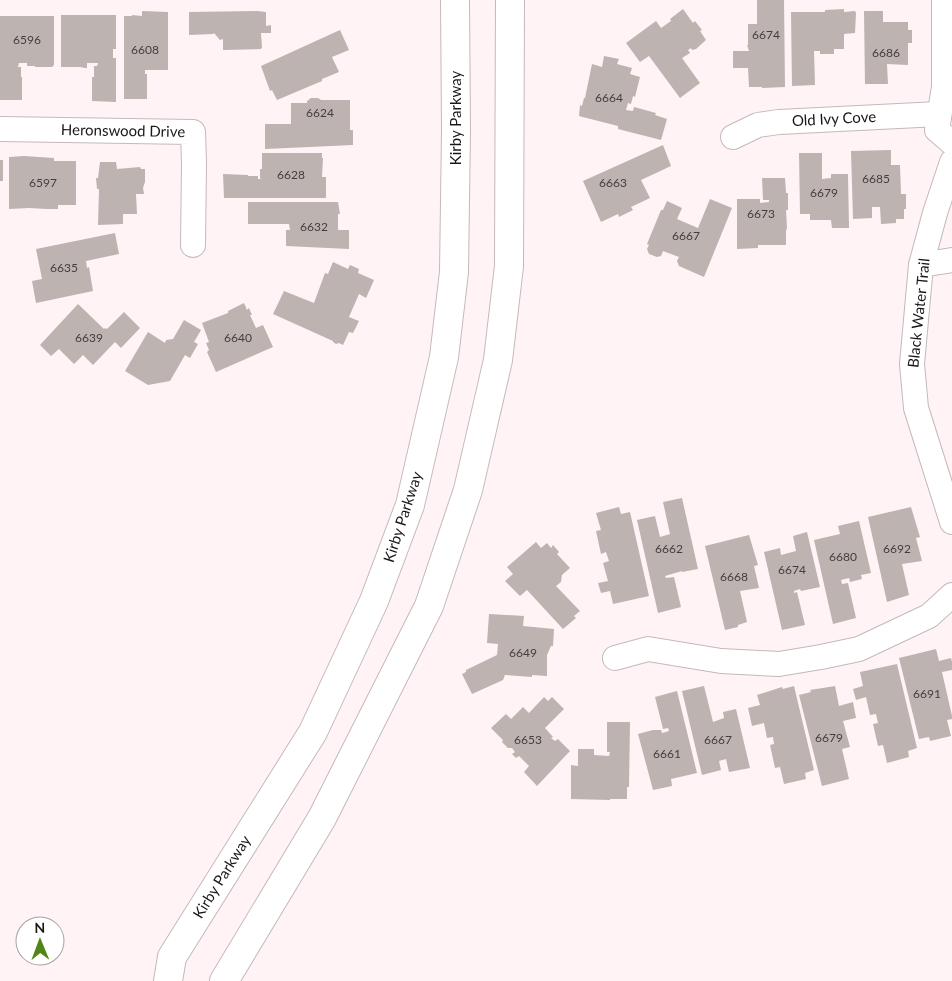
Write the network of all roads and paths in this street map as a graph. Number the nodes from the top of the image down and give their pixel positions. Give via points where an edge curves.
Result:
1 (456, 0) edge
2 (510, 0) edge
3 (944, 0) edge
4 (939, 114) junction
5 (0, 128) edge
6 (733, 137) dead end
7 (952, 143) edge
8 (952, 162) edge
9 (193, 246) dead end
10 (952, 260) edge
11 (921, 265) junction
12 (952, 522) edge
13 (952, 596) edge
14 (615, 658) dead end
15 (168, 981) edge
16 (224, 981) edge

1 - 15 main road, Kirby Parkway via 454,272 444,357 410,505 374,601 313,732 172,957
2 - 16 main road via 508,266 498,360 468,490 429,606 322,818
3 - 4 street via 944,87
4 - 6 street, Old Ivy Cove via 780,122 758,125
4 - 7 street via 937,130
5 - 9 street, Heronswood Drive via 193,132
8 - 11 street, Black Water Trail
10 - 11 street
11 - 12 street, Black Water Trail via 912,364 916,408
13 - 14 street via 929,616 859,648 820,657 779,664 721,661 648,649

